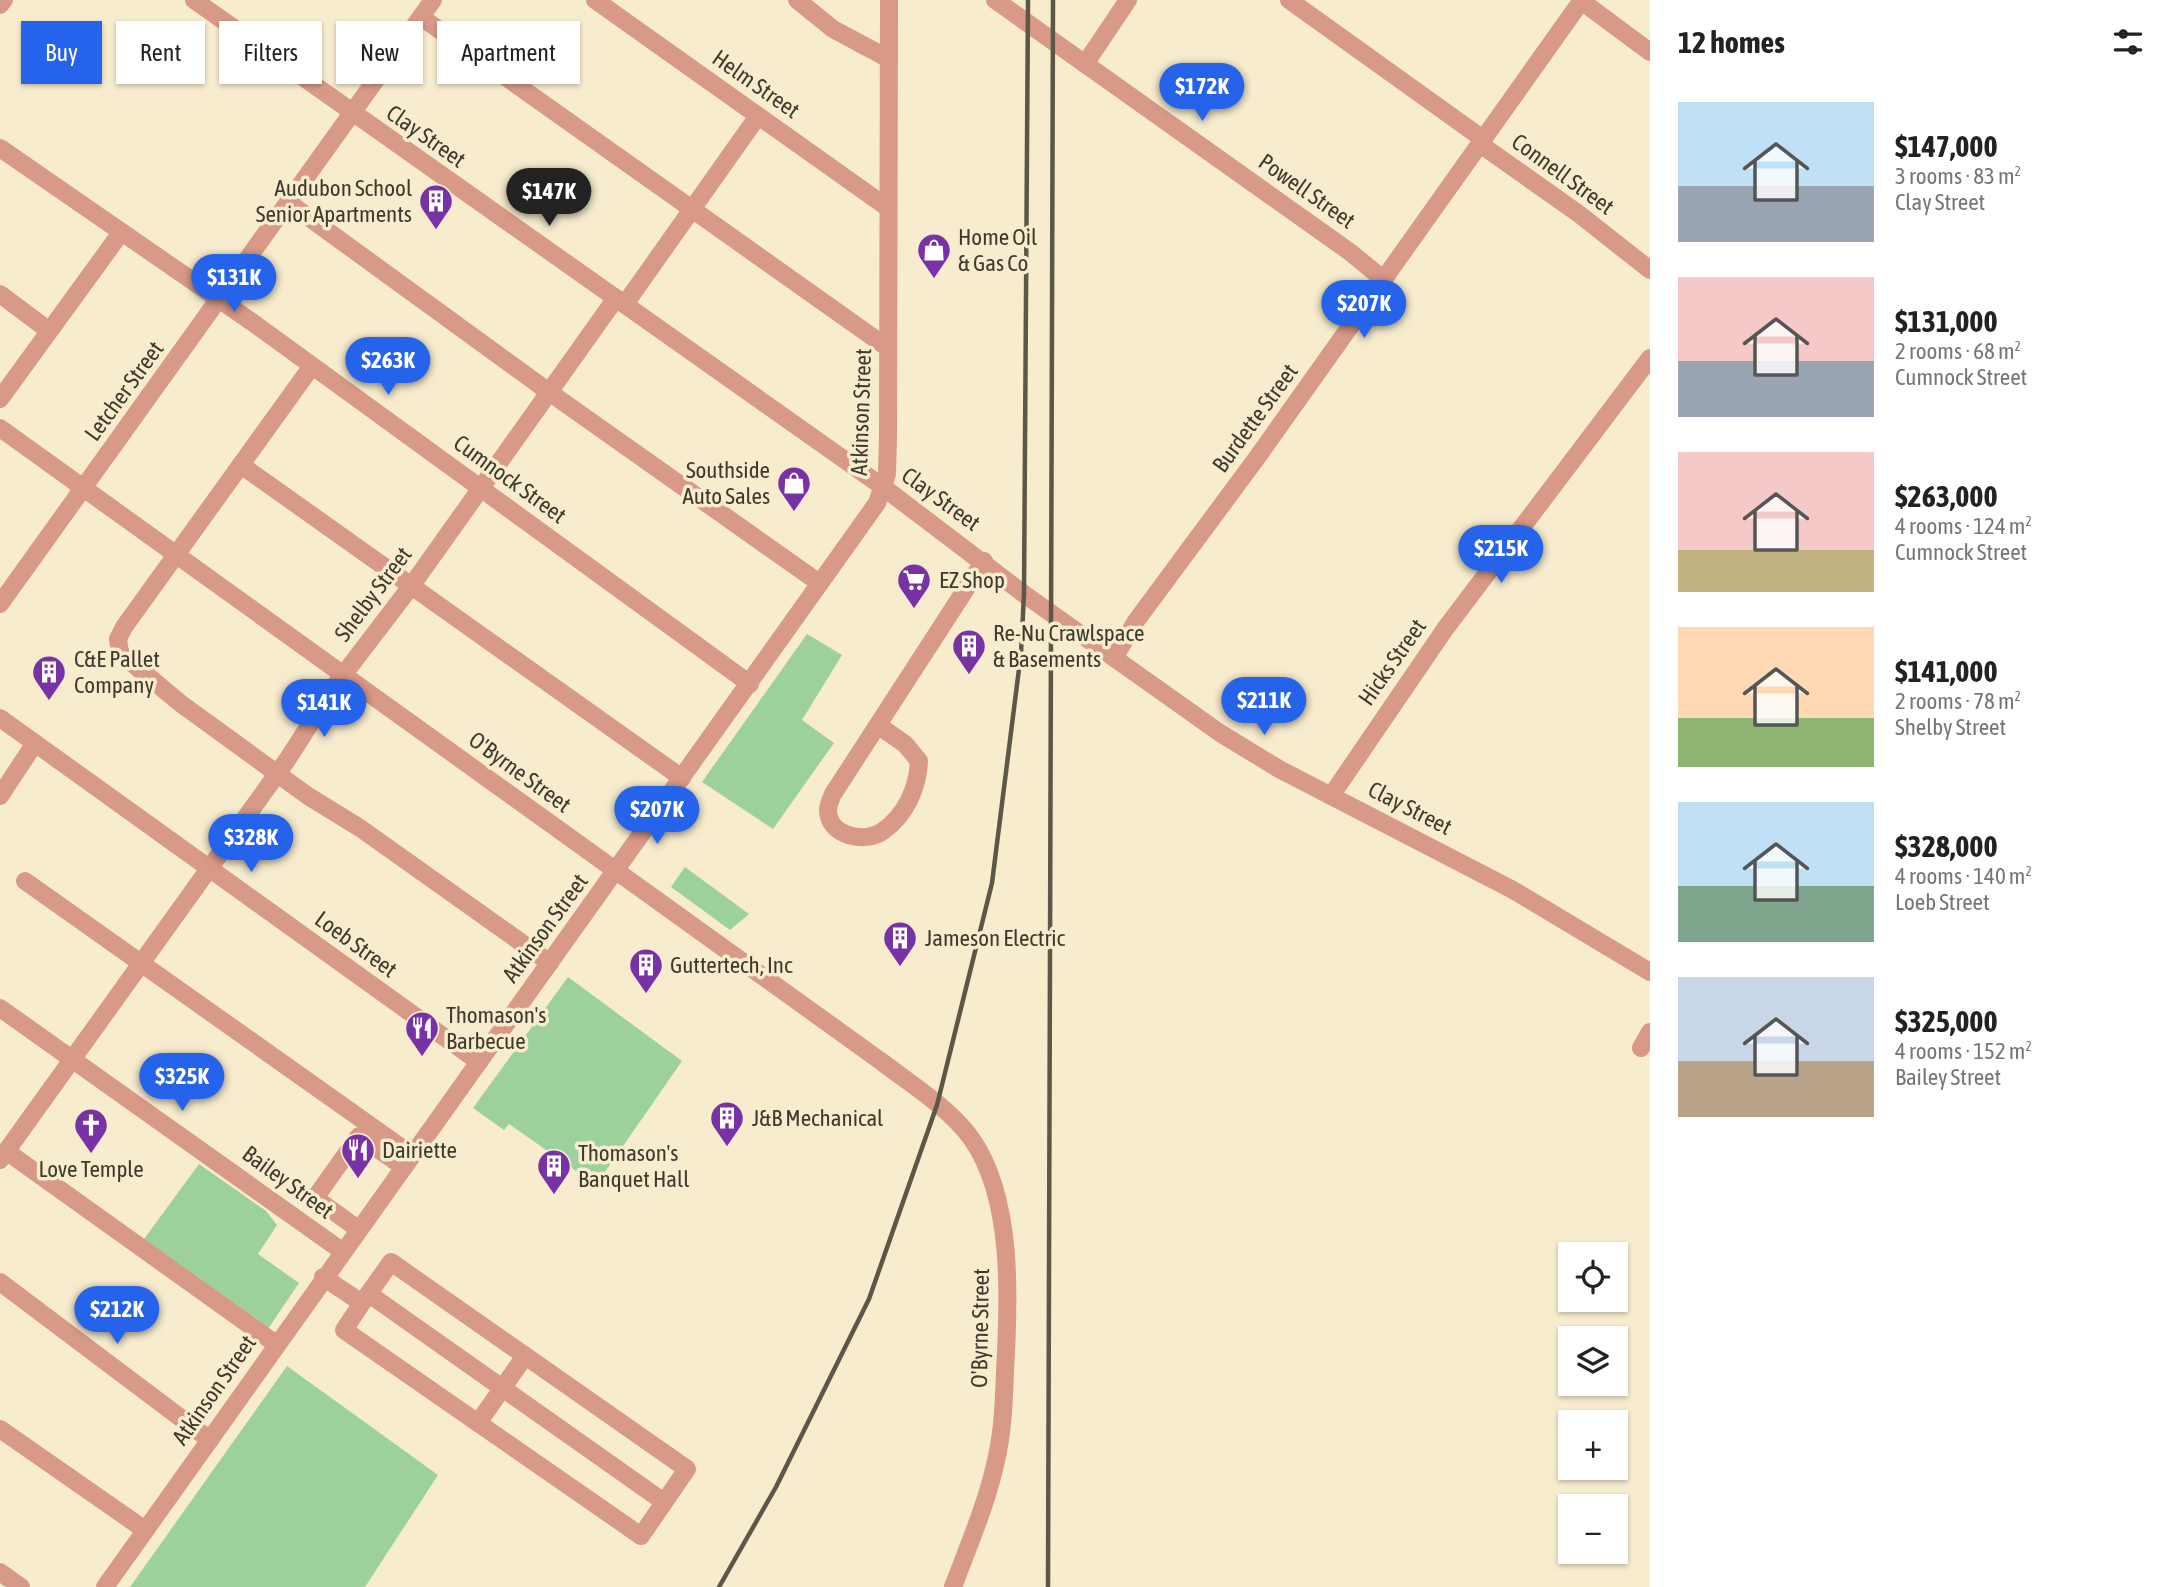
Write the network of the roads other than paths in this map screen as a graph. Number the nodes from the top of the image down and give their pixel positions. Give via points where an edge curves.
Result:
1 (4, 0) edge
2 (194, 0) edge
3 (433, 0) edge
4 (595, 0) edge
5 (797, 0) edge
6 (889, 0) edge
7 (995, 0) edge
8 (1128, 0) edge
9 (1289, 0) edge
10 (1581, 0) edge
11 (0, 5) edge
12 (421, 17) junction
13 (1650, 52) edge
14 (889, 59) junction
15 (1084, 64) junction
16 (352, 114) junction
17 (758, 116) junction
18 (1481, 141) junction
19 (0, 148) edge
20 (289, 203) junction
21 (888, 208) junction
22 (692, 209) junction
23 (120, 234) junction
24 (1650, 270) edge
25 (1384, 280) junction
26 (0, 294) edge
27 (220, 300) junction
28 (620, 301) junction
29 (48, 330) junction
30 (888, 348) junction
31 (1650, 358) edge
32 (312, 366) junction
33 (549, 393) junction
34 (0, 399) edge
35 (0, 428) edge
36 (241, 465) junction
37 (883, 487) junction
38 (84, 488) junction
39 (481, 488) junction
40 (176, 555) junction
41 (984, 561) junction
42 (818, 582) junction
43 (412, 585) junction
44 (0, 604) edge
45 (1114, 658) junction
46 (344, 675) junction
47 (750, 684) junction
48 (0, 718) edge
49 (879, 726) junction
50 (34, 743) junction
51 (278, 773) junction
52 (682, 778) junction
53 (0, 796) edge
54 (1331, 796) junction
55 (209, 868) junction
56 (616, 870) junction
57 (25, 881) dead end
58 (142, 962) junction
59 (550, 963) junction
60 (1650, 972) edge
61 (0, 1007) edge
62 (72, 1058) junction
63 (479, 1062) junction
64 (4, 1150) edge
65 (408, 1161) junction
66 (358, 1228) junction
67 (342, 1251) junction
68 (323, 1277) junction
69 (0, 1282) edge
70 (366, 1298) junction
71 (276, 1344) junction
72 (525, 1356) junction
73 (502, 1388) junction
74 (478, 1423) junction
75 (0, 1429) edge
76 (210, 1440) junction
77 (664, 1502) junction
78 (145, 1530) junction
79 (0, 1572) edge
80 (21, 1587) edge
81 (105, 1587) edge
82 (953, 1587) edge

1 - 11 street
2 - 16 street, Clay Street
3 - 12 street, Letcher Street
4 - 17 street, Helm Street
5 - 14 street via 833,29
6 - 14 street, Atkinson Street
7 - 15 street, Powell Street
8 - 15 street
9 - 18 street, Connell Street
10 - 13 street
10 - 18 street, Burdette Street
12 - 16 street, Letcher Street
12 - 22 street
14 - 21 street, Atkinson Street
15 - 25 street, Powell Street
16 - 20 street, Letcher Street
16 - 28 street, Clay Street
17 - 21 street, Helm Street
17 - 22 street, Shelby Street
18 - 24 street, Connell Street
18 - 25 street, Burdette Street
19 - 23 street, Cumnock Street
20 - 27 street, Letcher Street
20 - 33 street
21 - 30 street, Atkinson Street
22 - 28 street, Shelby Street
22 - 30 street
23 - 27 street, Cumnock Street
23 - 29 street
25 - 45 street, Burdette Street via 1136,621
26 - 29 street
27 - 32 street, Cumnock Street
27 - 38 street, Letcher Street
28 - 33 street, Shelby Street
28 - 37 street, Clay Street
29 - 34 street
30 - 37 street, Atkinson Street
31 - 54 street, Hicks Street via 1445,629
32 - 36 street
32 - 39 street, Cumnock Street
33 - 39 street, Shelby Street
33 - 42 street
35 - 38 street, O'Byrne Street
36 - 40 street
36 - 43 street
37 - 41 street, Clay Street
37 - 42 street, Atkinson Street via 877,503
38 - 40 street, O'Byrne Street
38 - 44 street, Letcher Street
39 - 43 street, Shelby Street
39 - 47 street, Cumnock Street
40 - 46 street, O'Byrne Street
40 - 51 street via 124,627 118,639 120,653 180,703
41 - 45 street, Clay Street
41 - 49 street
42 - 47 street, Atkinson Street
43 - 46 street, Shelby Street
43 - 52 street
45 - 54 street, Clay Street via 1220,733
46 - 51 street, Shelby Street
46 - 56 street, O'Byrne Street
47 - 52 street, Atkinson Street
48 - 50 street, Loeb Street
49 - 49 street via 833,794 828,810 832,824 845,835 863,838 882,832 904,808 918,783 919,761 905,744
50 - 53 street
50 - 55 street, Loeb Street
51 - 55 street, Shelby Street
51 - 59 street
52 - 56 street, Atkinson Street
54 - 60 street, Clay Street via 1503,884
55 - 58 street, Shelby Street
55 - 63 street, Loeb Street
56 - 59 street, Atkinson Street
56 - 82 street, O'Byrne Street via 893,1070 964,1130 980,1154 996,1201 1009,1275 1003,1401 992,1479
57 - 58 street
58 - 62 street, Shelby Street
58 - 65 street
59 - 63 street, Atkinson Street
61 - 62 street, Bailey Street
62 - 64 street, Shelby Street
62 - 67 street, Bailey Street
63 - 65 street, Atkinson Street
64 - 71 street
65 - 66 street, Atkinson Street
65 - 66 street via 359,1136 315,1198
66 - 67 street, Atkinson Street
67 - 68 street, Atkinson Street
68 - 70 street
68 - 71 street, Atkinson Street
69 - 76 street
70 - 72 street via 391,1262
70 - 73 street
70 - 74 street via 344,1330
71 - 76 street, Atkinson Street
72 - 73 street
72 - 77 street via 687,1469
73 - 74 street
73 - 77 street
74 - 77 street via 641,1535
75 - 78 street
76 - 78 street, Atkinson Street
78 - 81 street, Atkinson Street
79 - 80 street

